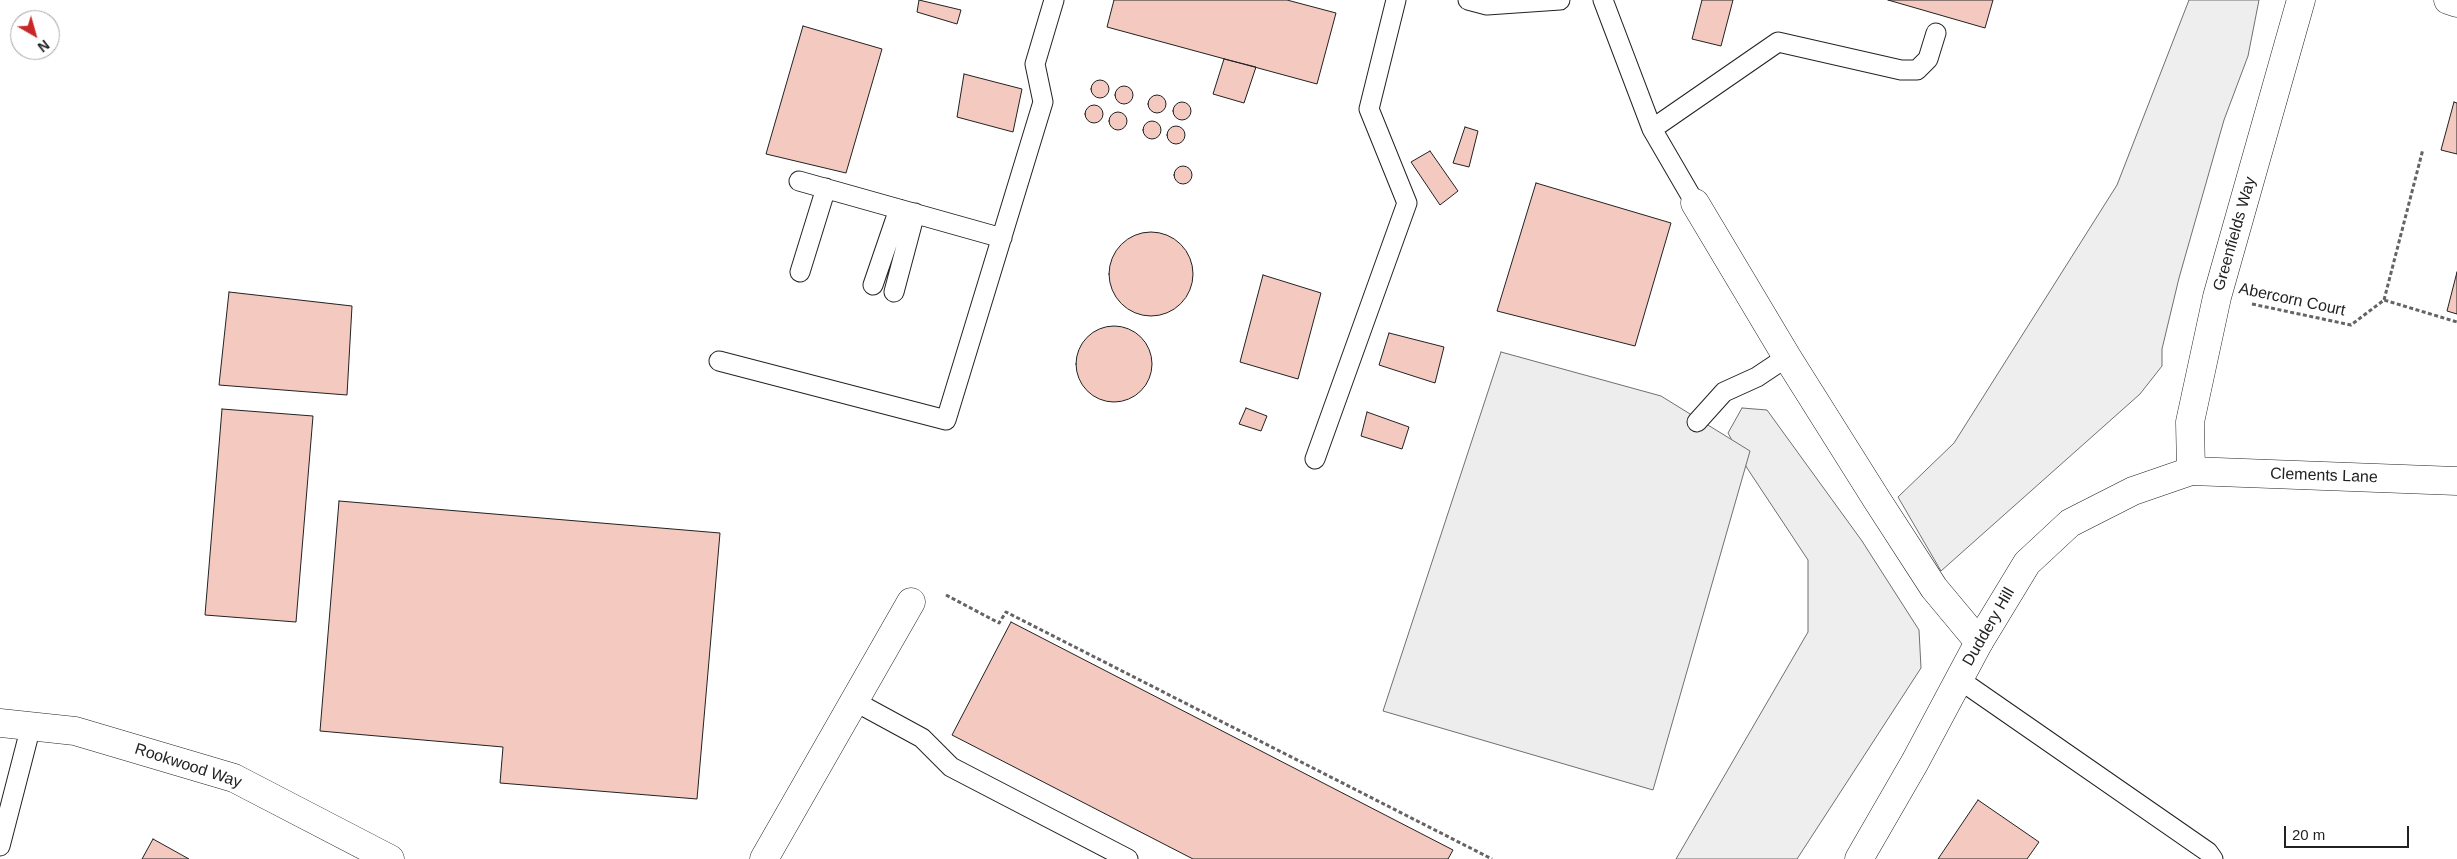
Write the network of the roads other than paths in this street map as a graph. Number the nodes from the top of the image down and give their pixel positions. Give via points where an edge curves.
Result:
1 (1054, 0) edge
2 (1396, 0) edge
3 (1468, 0) edge
4 (1560, 0) edge
5 (1603, 0) edge
6 (2301, 0) edge
7 (2448, 0) edge
8 (2457, 3) edge
9 (1936, 33) dead end
10 (1652, 129) junction
11 (799, 181) dead end
12 (826, 188) junction
13 (1695, 203) joint
14 (907, 211) junction
15 (1002, 238) junction
16 (800, 272) dead end
17 (873, 285) dead end
18 (894, 292) dead end
19 (1787, 357) junction
20 (719, 361) dead end
21 (1697, 422) dead end
22 (1315, 459) dead end
23 (2192, 471) junction
24 (2457, 481) edge
25 (911, 602) dead end
26 (1979, 642) junction
27 (1960, 680) junction
28 (854, 701) junction
29 (0, 723) edge
30 (31, 726) junction
31 (0, 846) edge
32 (390, 859) edge
33 (764, 859) edge
34 (1128, 859) edge
35 (1859, 859) edge
36 (2213, 859) edge

1 - 15 lane via 1035,64 1043,102
2 - 22 lane via 1370,109 1406,203
3 - 4 lane via 1487,5
5 - 10 lane
6 - 23 street, Greenfields Way via 2217,297 2190,422
7 - 8 street
9 - 10 lane via 1928,59 1917,70 1901,70 1778,42
10 - 13 lane
11 - 12 lane
12 - 14 lane
12 - 16 lane
13 - 19 street
14 - 15 lane
14 - 17 lane
14 - 18 lane
15 - 20 lane via 946,420
19 - 21 lane via 1757,377 1724,392
19 - 26 street via 1934,588
23 - 24 street, Clements Lane
23 - 26 street, Duddery Hill via 2133,491 2070,523 2027,564
25 - 28 street
26 - 27 street, Duddery Hill
27 - 35 street, Duddery Hill
27 - 36 lane via 2208,852
28 - 33 street
28 - 34 lane via 922,738 951,767
29 - 30 street, Rookwood Way
30 - 31 lane
30 - 32 street, Rookwood Way via 75,731 234,778

